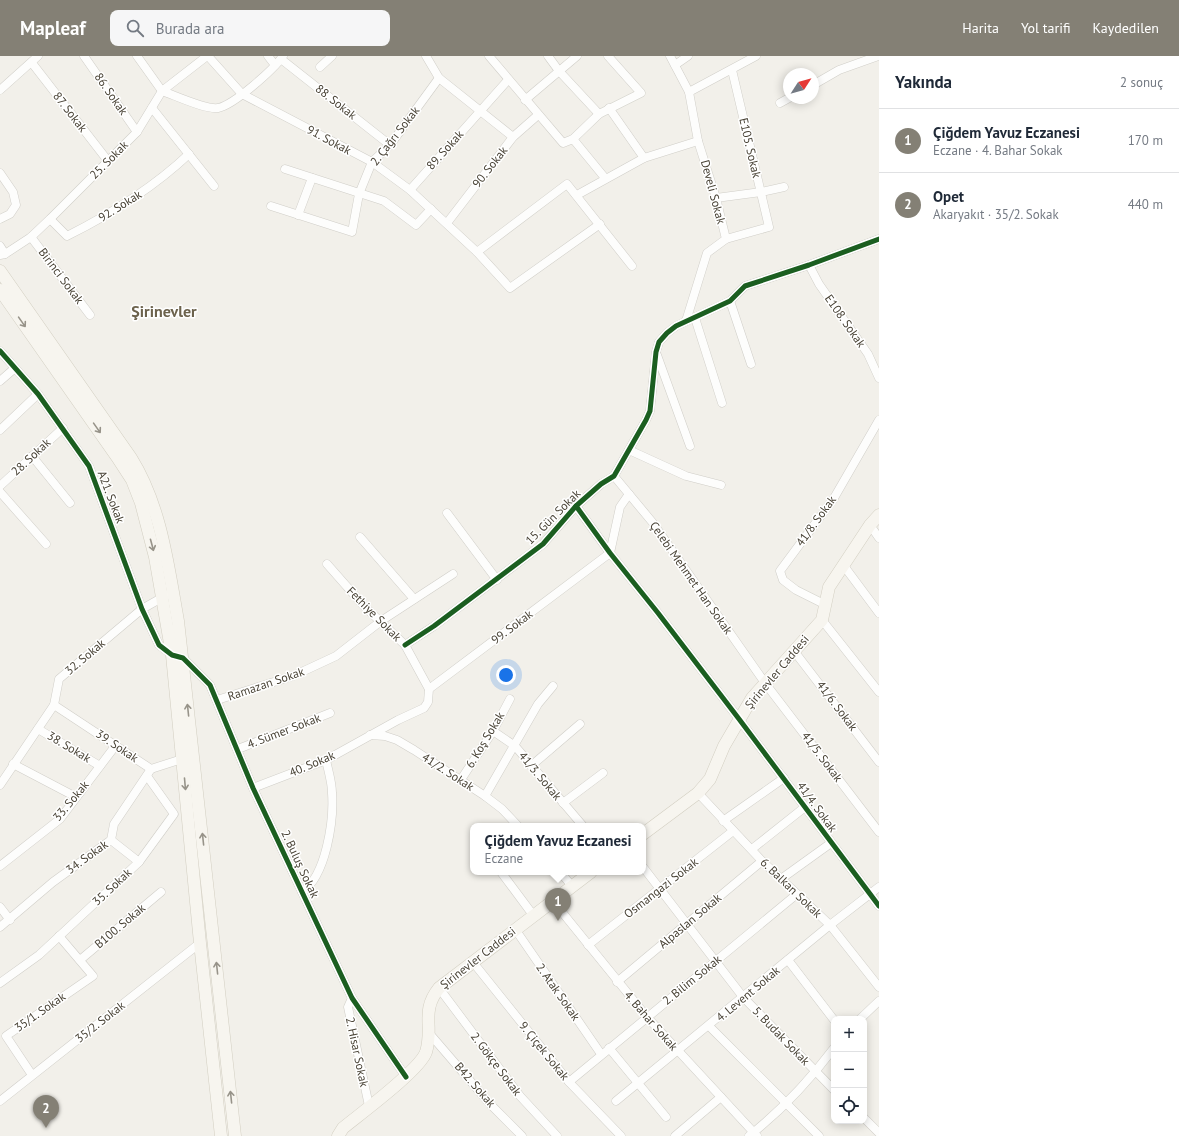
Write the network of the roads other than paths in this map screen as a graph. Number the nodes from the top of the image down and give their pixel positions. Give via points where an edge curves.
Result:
1 (38, 56) edge
2 (84, 56) edge
3 (137, 56) edge
4 (208, 56) edge
5 (268, 56) edge
6 (332, 56) edge
7 (426, 56) edge
8 (490, 56) edge
9 (548, 56) edge
10 (577, 56) edge
11 (608, 56) edge
12 (670, 56) edge
13 (688, 56) edge
14 (756, 56) edge
15 (878, 56) edge
16 (282, 57) edge
17 (32, 63) junction
18 (275, 65) junction
19 (675, 65) junction
20 (320, 67) dead end
21 (732, 70) junction
22 (559, 71) junction
23 (440, 78) junction
24 (508, 80) junction
25 (819, 82) edge
26 (0, 90) edge
27 (162, 91) junction
28 (689, 92) junction
29 (242, 94) junction
30 (525, 100) junction
31 (783, 101) edge
32 (780, 103) dead end
33 (152, 108) junction
34 (609, 108) junction
35 (480, 111) junction
36 (599, 114) junction
37 (538, 115) junction
38 (137, 132) junction
39 (513, 137) junction
40 (573, 139) junction
41 (698, 140) junction
42 (390, 145) junction
43 (189, 154) junction
44 (644, 158) junction
45 (108, 161) junction
46 (372, 162) junction
47 (285, 169) dead end
48 (0, 173) edge
49 (312, 178) junction
50 (605, 178) junction
51 (214, 186) dead end
52 (784, 186) dead end
53 (410, 190) junction
54 (761, 192) junction
55 (359, 194) junction
56 (577, 195) junction
57 (716, 198) junction
58 (271, 206) dead end
59 (431, 209) junction
60 (298, 215) junction
61 (0, 219) edge
62 (50, 219) junction
63 (447, 223) junction
64 (600, 224) junction
65 (31, 236) junction
66 (726, 239) junction
67 (879, 239) edge
68 (0, 246) edge
69 (477, 252) junction
70 (3, 254) edge
71 (809, 265) junction
72 (632, 266) dead end
73 (0, 271) edge
74 (0, 290) edge
75 (730, 302) junction
76 (90, 315) dead end
77 (695, 318) junction
78 (686, 321) junction
79 (0, 351) edge
80 (656, 352) junction
81 (751, 364) dead end
82 (15, 368) junction
83 (879, 378) edge
84 (0, 382) edge
85 (38, 394) junction
86 (722, 403) dead end
87 (879, 420) edge
88 (63, 428) junction
89 (0, 430) edge
90 (690, 446) dead end
91 (629, 450) junction
92 (32, 456) junction
93 (614, 476) junction
94 (721, 485) dead end
95 (0, 486) edge
96 (0, 492) edge
97 (629, 494) junction
98 (70, 503) dead end
99 (576, 506) junction
100 (447, 513) dead end
101 (879, 515) edge
102 (870, 525) junction
103 (360, 537) dead end
104 (879, 538) edge
105 (46, 544) dead end
106 (610, 553) junction
107 (327, 564) dead end
108 (844, 566) junction
109 (453, 574) dead end
110 (497, 580) junction
111 (168, 594) junction
112 (414, 599) junction
113 (824, 604) junction
114 (142, 609) junction
115 (879, 613) edge
116 (822, 620) junction
117 (381, 621) junction
118 (405, 645) junction
119 (794, 651) junction
120 (178, 657) junction
121 (765, 683) junction
122 (552, 686) dead end
123 (429, 689) junction
124 (879, 692) edge
125 (510, 699) dead end
126 (217, 700) junction
127 (54, 705) junction
128 (330, 713) dead end
129 (739, 719) junction
130 (580, 724) dead end
131 (38, 729) junction
132 (492, 731) junction
133 (369, 735) junction
134 (116, 745) junction
135 (515, 746) junction
136 (238, 749) junction
137 (182, 759) junction
138 (326, 760) junction
139 (879, 762) edge
140 (13, 764) junction
141 (100, 766) junction
142 (532, 766) junction
143 (149, 773) junction
144 (603, 773) dead end
145 (784, 778) junction
146 (460, 781) junction
147 (0, 785) edge
148 (253, 788) junction
149 (698, 793) junction
150 (485, 796) junction
151 (76, 797) junction
152 (563, 803) junction
153 (805, 807) junction
154 (723, 821) junction
155 (515, 823) edge
156 (580, 823) edge
157 (733, 831) junction
158 (646, 832) edge
159 (879, 832) edge
160 (111, 840) junction
161 (831, 843) junction
162 (752, 849) junction
163 (762, 861) junction
164 (139, 862) junction
165 (0, 866) edge
166 (646, 871) edge
167 (503, 875) edge
168 (563, 875) edge
169 (587, 875) edge
170 (781, 879) junction
171 (572, 886) junction
172 (879, 887) edge
173 (660, 888) junction
174 (161, 892) dead end
175 (302, 892) junction
176 (797, 894) junction
177 (869, 894) junction
178 (552, 901) junction
179 (879, 906) edge
180 (0, 907) edge
181 (533, 915) junction
182 (10, 920) junction
183 (687, 924) junction
184 (830, 925) junction
185 (0, 927) edge
186 (515, 929) junction
187 (59, 936) junction
188 (200, 943) junction
189 (588, 945) junction
190 (80, 960) junction
191 (716, 960) junction
192 (788, 960) junction
193 (472, 961) junction
194 (617, 982) junction
195 (0, 983) edge
196 (879, 987) edge
197 (439, 988) junction
198 (743, 997) junction
199 (352, 998) junction
200 (879, 1001) edge
201 (831, 1016) edge
202 (863, 1016) edge
203 (647, 1017) junction
204 (710, 1026) junction
205 (429, 1033) junction
206 (609, 1048) junction
207 (678, 1052) junction
208 (831, 1052) edge
209 (602, 1054) junction
210 (816, 1072) junction
211 (32, 1075) junction
212 (406, 1077) junction
213 (569, 1082) junction
214 (639, 1083) junction
215 (832, 1088) edge
216 (721, 1097) junction
217 (0, 1101) edge
218 (616, 1101) dead end
219 (787, 1104) junction
220 (369, 1106) junction
221 (666, 1117) dead end
222 (867, 1121) edge
223 (879, 1133) edge
224 (753, 1135) edge
225 (221, 1136) edge
226 (236, 1136) edge
227 (338, 1136) edge
228 (522, 1136) edge
229 (557, 1136) edge
230 (621, 1136) edge
231 (675, 1136) edge
232 (819, 1136) edge

1 - 17 street
2 - 38 street, 86. Sokak
3 - 27 street
4 - 27 street, 25. Sokak
4 - 29 street
5 - 18 street
6 - 20 street
7 - 23 street
8 - 24 street
9 - 22 street
10 - 22 street
11 - 34 street via 640,93
12 - 19 street, Develi Sokak
13 - 19 street
14 - 21 street
15 - 25 street via 839,70
16 - 18 street
16 - 42 street, 88. Sokak
17 - 26 street
17 - 45 street, 87. Sokak
18 - 29 street
19 - 28 street, Develi Sokak
21 - 28 street
21 - 54 street, E105. Sokak
22 - 30 street
22 - 36 street
23 - 35 street
23 - 42 street, 2. Çağrı Sokak
24 - 30 street
24 - 35 street, 89. Sokak
27 - 29 street via 218,108
27 - 33 street, 25. Sokak
28 - 41 street, Develi Sokak
29 - 46 street, 91. Sokak
30 - 37 street
31 - 32 street
33 - 38 street, 25. Sokak
33 - 43 street
34 - 36 street
34 - 44 street
35 - 39 street
35 - 53 street, 89. Sokak
36 - 40 street
37 - 39 street, 90. Sokak
37 - 40 street via 563,143
38 - 45 street, 25. Sokak
39 - 63 street, 90. Sokak
40 - 50 street
41 - 44 street
41 - 57 street, Develi Sokak
42 - 46 street, 2. Çağrı Sokak
43 - 51 street
43 - 62 street, 92. Sokak via 167,175 142,192 90,225 67,236
44 - 50 street
45 - 62 street, 25. Sokak
46 - 53 street, 91. Sokak
46 - 55 street, 2. Çağrı Sokak
47 - 49 street
48 - 61 street via 13,192 16,205 10,214
49 - 55 street
49 - 60 street
50 - 56 street
52 - 54 street
53 - 59 street, 91. Sokak
54 - 57 street
54 - 66 street, E105. Sokak via 769,227
55 - 59 street via 384,201 416,226
55 - 60 street, 2. Çağrı Sokak via 352,232
56 - 64 street
56 - 69 street via 567,184
57 - 66 street, Develi Sokak
58 - 60 street, 2. Çağrı Sokak
59 - 63 street, 91. Sokak
62 - 65 street, 25. Sokak
63 - 69 street, 91. Sokak
64 - 69 street, 91. Sokak via 510,288
64 - 72 street
65 - 70 street, 25. Sokak
65 - 76 street, Birinci Sokak
66 - 78 street, Develi Sokak via 707,253
67 - 71 street, 15. Gün Sokak
68 - 70 street
71 - 75 street, 15. Gün Sokak via 745,286
71 - 83 street, E108. Sokak via 819,284 868,354
73 - 111 main road via 141,475 166,554
74 -> 111 main road via 132,480
75 - 77 street, 15. Gün Sokak
75 - 81 street
77 - 78 street, 15. Gün Sokak
77 - 86 street
78 - 80 street, 15. Gün Sokak via 667,333 659,342
79 - 82 street, A21. Sokak
80 - 90 street
80 - 91 street, 15. Gün Sokak via 650,411 643,429
82 - 84 street
82 - 85 street, A21. Sokak
85 - 88 street, A21. Sokak
85 - 89 street
87 - 113 street, 41/8. Sokak via 834,498 780,571 783,580 796,590
88 - 92 street, 28. Sokak
88 - 114 street, A21. Sokak via 89,466
91 - 93 street, 15. Gün Sokak
91 - 94 street via 686,476
92 - 95 street, 28. Sokak
92 - 98 street
93 - 97 street, Çelebi Mehmet Han Sokak
93 - 99 street, 15. Gün Sokak
96 - 105 street
97 - 106 street via 620,507
97 - 121 street, Çelebi Mehmet Han Sokak via 653,523
99 - 106 street, 41/4. Sokak
99 - 110 street, 15. Gün Sokak via 543,544
100 - 110 street
101 - 102 main road
102 - 104 street
102 - 108 main road
103 - 112 street
106 - 123 street, 99. Sokak
106 - 129 street, 41/4. Sokak
107 - 117 street, Fethiye Sokak via 364,606
108 - 113 main road via 829,587
108 - 115 street
109 - 112 street, Ramazan Sokak
110 - 118 street, 15. Gün Sokak
111 - 114 street, 32. Sokak
111 - 120 main road
112 - 117 street, Ramazan Sokak
113 - 116 main road
114 - 120 street, A21. Sokak via 159,645
114 - 127 street, 32. Sokak via 59,679
116 - 119 main road, Şirinevler Caddesi
116 - 124 street
117 - 118 street, Fethiye Sokak
117 - 126 street, Ramazan Sokak via 336,656 293,676
118 - 123 street, Fethiye Sokak
119 - 121 main road, Şirinevler Caddesi
119 - 139 street, 41/6. Sokak
120 - 126 street, 2. Buluş Sokak via 210,685
120 - 137 main road
226 -> 120 main road
121 - 129 main road, Şirinevler Caddesi
121 - 159 street, 41/5. Sokak
122 - 135 street via 538,704
123 - 133 street via 428,702 424,708
125 - 132 street, 6. Koş Sokak
126 - 136 street, 2. Buluş Sokak
127 - 131 street, 32. Sokak
127 - 134 street, 39. Sokak
128 - 136 street, 4. Sümer Sokak
129 - 145 street, 41/4. Sokak
129 - 149 main road, Şirinevler Caddesi via 710,779
130 - 142 street
131 - 140 street, 32. Sokak
131 - 141 street, 38. Sokak
132 - 135 street, 41/3. Sokak
132 - 146 street, 6. Koş Sokak
133 - 138 street, 40. Sokak
133 - 146 street, 41/2. Sokak via 397,740
134 - 141 street, 33. Sokak
134 - 143 street, 39. Sokak
135 - 142 street, 41/3. Sokak
135 - 150 street
136 - 148 street, 2. Buluş Sokak
137 - 143 street, 39. Sokak
137 -> 188 main road
138 - 148 street, 40. Sokak
138 - 175 street via 332,792 332,818 321,869 310,887
140 - 147 street, 32. Sokak
140 - 151 street
141 - 151 street, 33. Sokak
142 - 152 street, 41/3. Sokak
143 - 160 street, 34. Sokak via 114,824
143 - 164 street via 174,814
144 - 152 street
145 - 153 street, 41/4. Sokak
145 - 154 street
146 - 150 street, 41/2. Sokak
148 - 175 street, 2. Buluş Sokak
149 - 154 street, 6. Balkan Sokak
149 - 158 main road, Şirinevler Caddesi
150 - 155 street, 41/2. Sokak via 502,808
151 - 165 street, 33. Sokak via 60,819
152 - 156 street, 41/3. Sokak
153 - 161 street, 41/4. Sokak
153 - 162 street
154 - 157 street, 6. Balkan Sokak
157 - 162 street, 6. Balkan Sokak
157 - 173 street, Osmangazi Sokak
160 - 164 street, 35. Sokak
160 - 182 street, 34. Sokak via 53,882
161 - 170 street
161 - 177 street, 41/4. Sokak
162 - 163 street, 6. Balkan Sokak
163 - 170 street, 6. Balkan Sokak
163 - 183 street, Alpaslan Sokak
164 - 187 street, 35. Sokak
166 - 173 street, 5. Budak Sokak
167 - 181 street
168 - 171 street
169 - 171 main road, Şirinevler Caddesi
170 - 176 street, 6. Balkan Sokak
171 - 178 main road, Şirinevler Caddesi
172 - 177 street, 4. Levent Sokak
173 - 183 street, 5. Budak Sokak
173 - 189 street, Osmangazi Sokak
174 - 190 street, B100. Sokak
175 - 199 street, 2. Buluş Sokak
176 - 184 street, 6. Balkan Sokak
176 - 191 street, 2. Bilim Sokak
177 - 179 street, 41/4. Sokak
177 - 184 street, 4. Levent Sokak
178 - 181 main road, Şirinevler Caddesi
178 - 189 street, 4. Bahar Sokak
180 - 182 street
181 - 186 main road, Şirinevler Caddesi
182 - 185 street, 34. Sokak
183 - 191 street, 5. Budak Sokak
183 - 194 street, Alpaslan Sokak
184 - 192 street, 4. Levent Sokak
184 - 196 street, 6. Balkan Sokak
186 - 193 main road, Şirinevler Caddesi
186 - 209 street, 2. Atak Sokak
187 - 190 street
187 - 195 street, 35. Sokak via 39,955
188 - 211 street, 35/2. Sokak
188 - 225 main road
189 - 194 street, 4. Bahar Sokak
190 - 211 street, 35/1. Sokak via 93,976 6,1036
191 - 198 street, 5. Budak Sokak
191 - 203 street, 2. Bilim Sokak
192 - 198 street, 4. Levent Sokak
192 - 201 street
193 - 197 main road, Şirinevler Caddesi
193 - 213 street, 9. Çiçek Sokak
194 - 203 street, 4. Bahar Sokak
197 - 205 main road, Şirinevler Caddesi via 431,998 427,1012
197 - 229 street, 2. Gökçe Sokak via 520,1096
198 - 204 street, 4. Levent Sokak
198 - 210 street, 5. Budak Sokak
199 - 212 street, 2. Buluş Sokak
199 - 220 street, 2. Hisar Sokak via 348,1007
200 - 202 street
203 - 206 street, 2. Bilim Sokak
203 - 207 street, 4. Bahar Sokak
204 - 207 street, 4. Levent Sokak
204 - 219 street
205 - 212 main road, Şirinevler Caddesi via 425,1054
205 - 228 street, B42. Sokak via 491,1105
206 - 209 street, 2. Bilim Sokak
206 - 214 street
207 - 214 street, 4. Levent Sokak
207 - 216 street, 4. Bahar Sokak
208 - 210 street
209 - 213 street, 2. Bilim Sokak
210 - 215 street, 5. Budak Sokak
210 - 219 street
211 - 217 street, 35/2. Sokak
212 - 220 main road, Şirinevler Caddesi
213 - 230 street, 9. Çiçek Sokak
214 - 218 street, 4. Levent Sokak
214 - 221 street
216 - 224 street, 4. Bahar Sokak
216 - 231 street
219 - 224 street
219 - 232 street
220 - 227 main road, Şirinevler Caddesi via 343,1128
222 - 223 street

